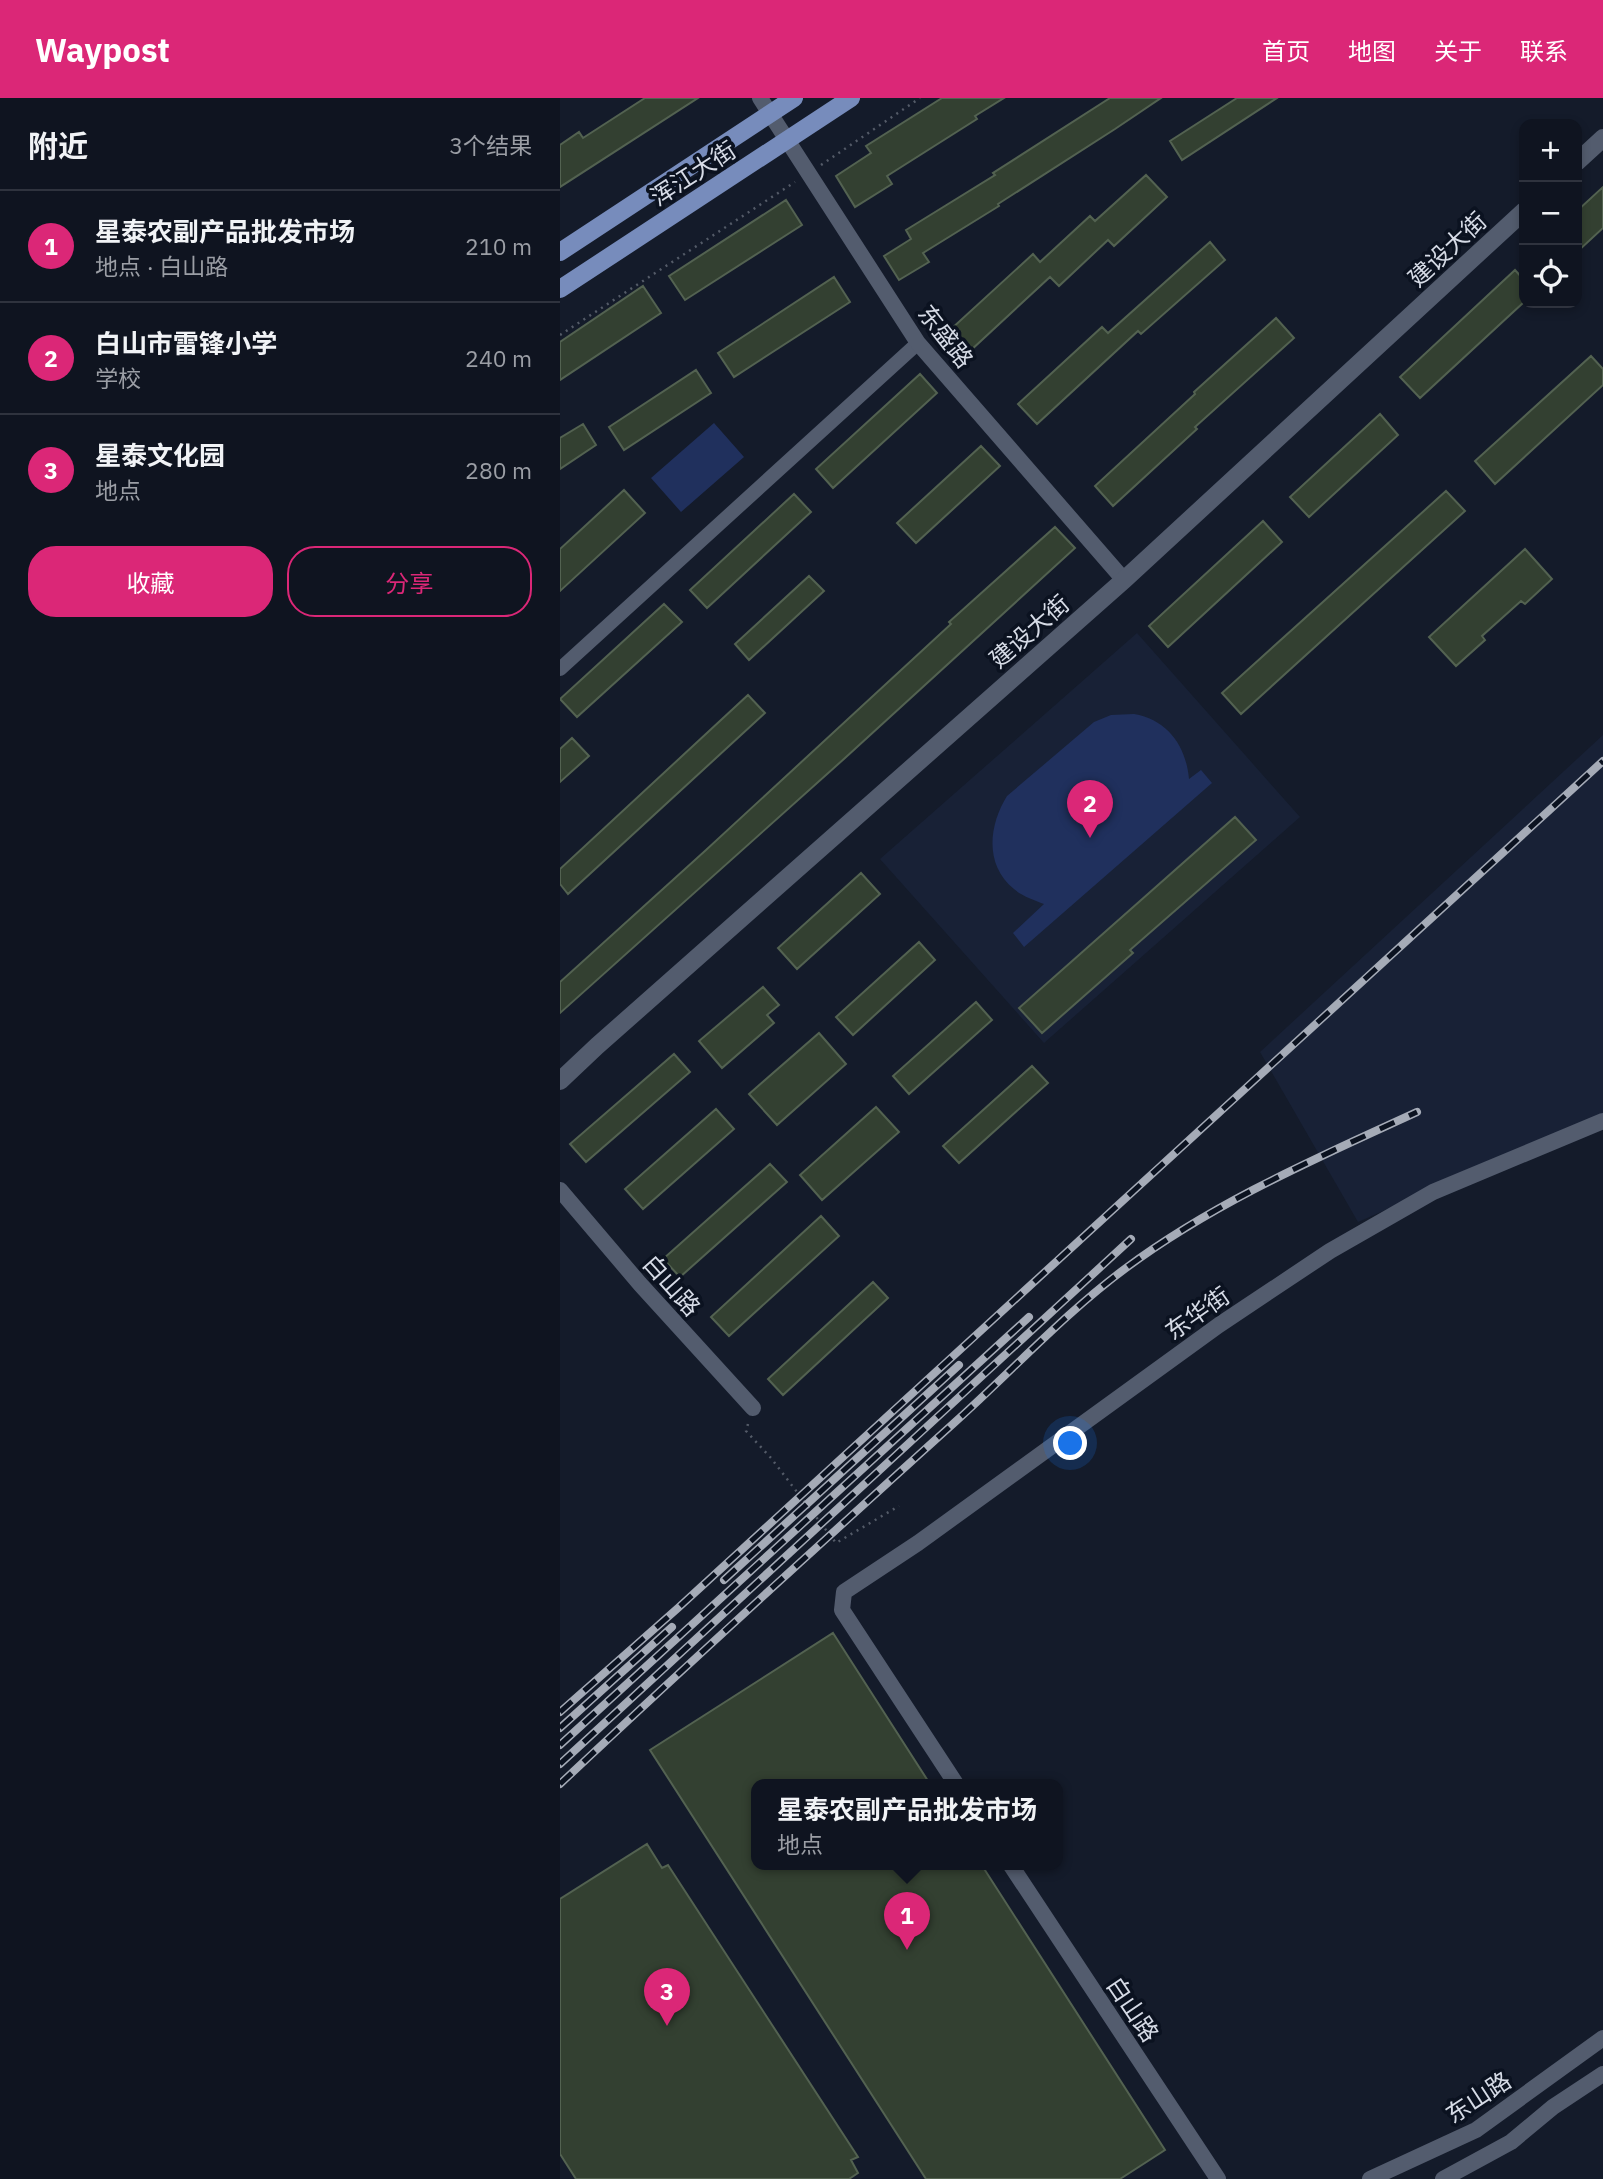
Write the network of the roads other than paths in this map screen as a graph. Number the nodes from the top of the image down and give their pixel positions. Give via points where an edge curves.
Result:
1 (760, 98) edge
2 (794, 98) edge
3 (852, 98) edge
4 (770, 114) junction
5 (1603, 138) edge
6 (788, 141) junction
7 (1582, 157) edge
8 (1519, 216) edge
9 (560, 252) edge
10 (560, 289) edge
11 (918, 343) junction
12 (1124, 580) junction
13 (560, 669) edge
14 (560, 1081) edge
15 (1603, 1121) edge
16 (560, 1190) edge
17 (753, 1408) road end
18 (953, 1779) edge
19 (1014, 1870) edge
20 (1603, 2038) edge
21 (1603, 2074) edge
22 (1218, 2179) edge
23 (1370, 2179) edge
24 (1443, 2179) edge

1 - 4 street, 东盛路
2 - 4 main road, 浑江大街
3 - 6 main road, 浑江大街
4 - 6 street, 东盛路
4 - 9 main road, 浑江大街
5 - 7 main road
6 - 10 main road, 浑江大街
6 - 11 street, 东盛路
8 - 12 main road, 建设大街
11 - 12 street, 东盛路
11 - 13 street
12 - 14 main road, 建设大街
15 - 18 street, 东华街 via 1433,1192 1330,1251 845,1592 842,1610
16 - 17 street, 白山路
19 - 22 street, 白山路
20 - 23 street, 东山路 via 1476,2130
21 - 24 street via 1511,2142

